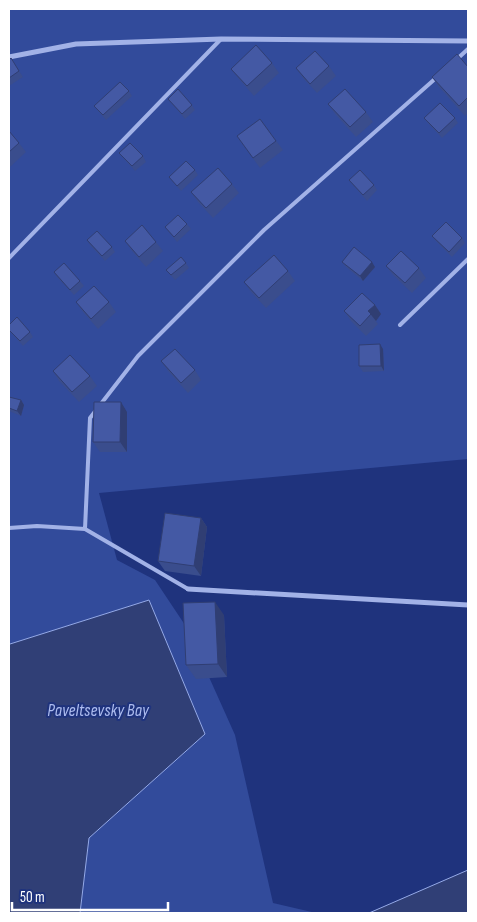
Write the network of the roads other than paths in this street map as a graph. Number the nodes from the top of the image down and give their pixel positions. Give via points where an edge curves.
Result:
1 (221, 39) junction
2 (468, 41) edge
3 (468, 49) edge
4 (9, 57) edge
5 (454, 62) edge
6 (439, 75) edge
7 (9, 258) edge
8 (468, 259) edge
9 (400, 325) dead end
10 (9, 528) edge
11 (85, 529) junction
12 (188, 589) joint
13 (468, 605) edge

1 - 2 street
1 - 4 street via 76,44
1 - 7 lane
3 - 5 lane
6 - 11 lane via 264,230 138,356 108,394 90,418
8 - 9 lane
10 - 11 lane
11 - 12 lane
12 - 13 street

